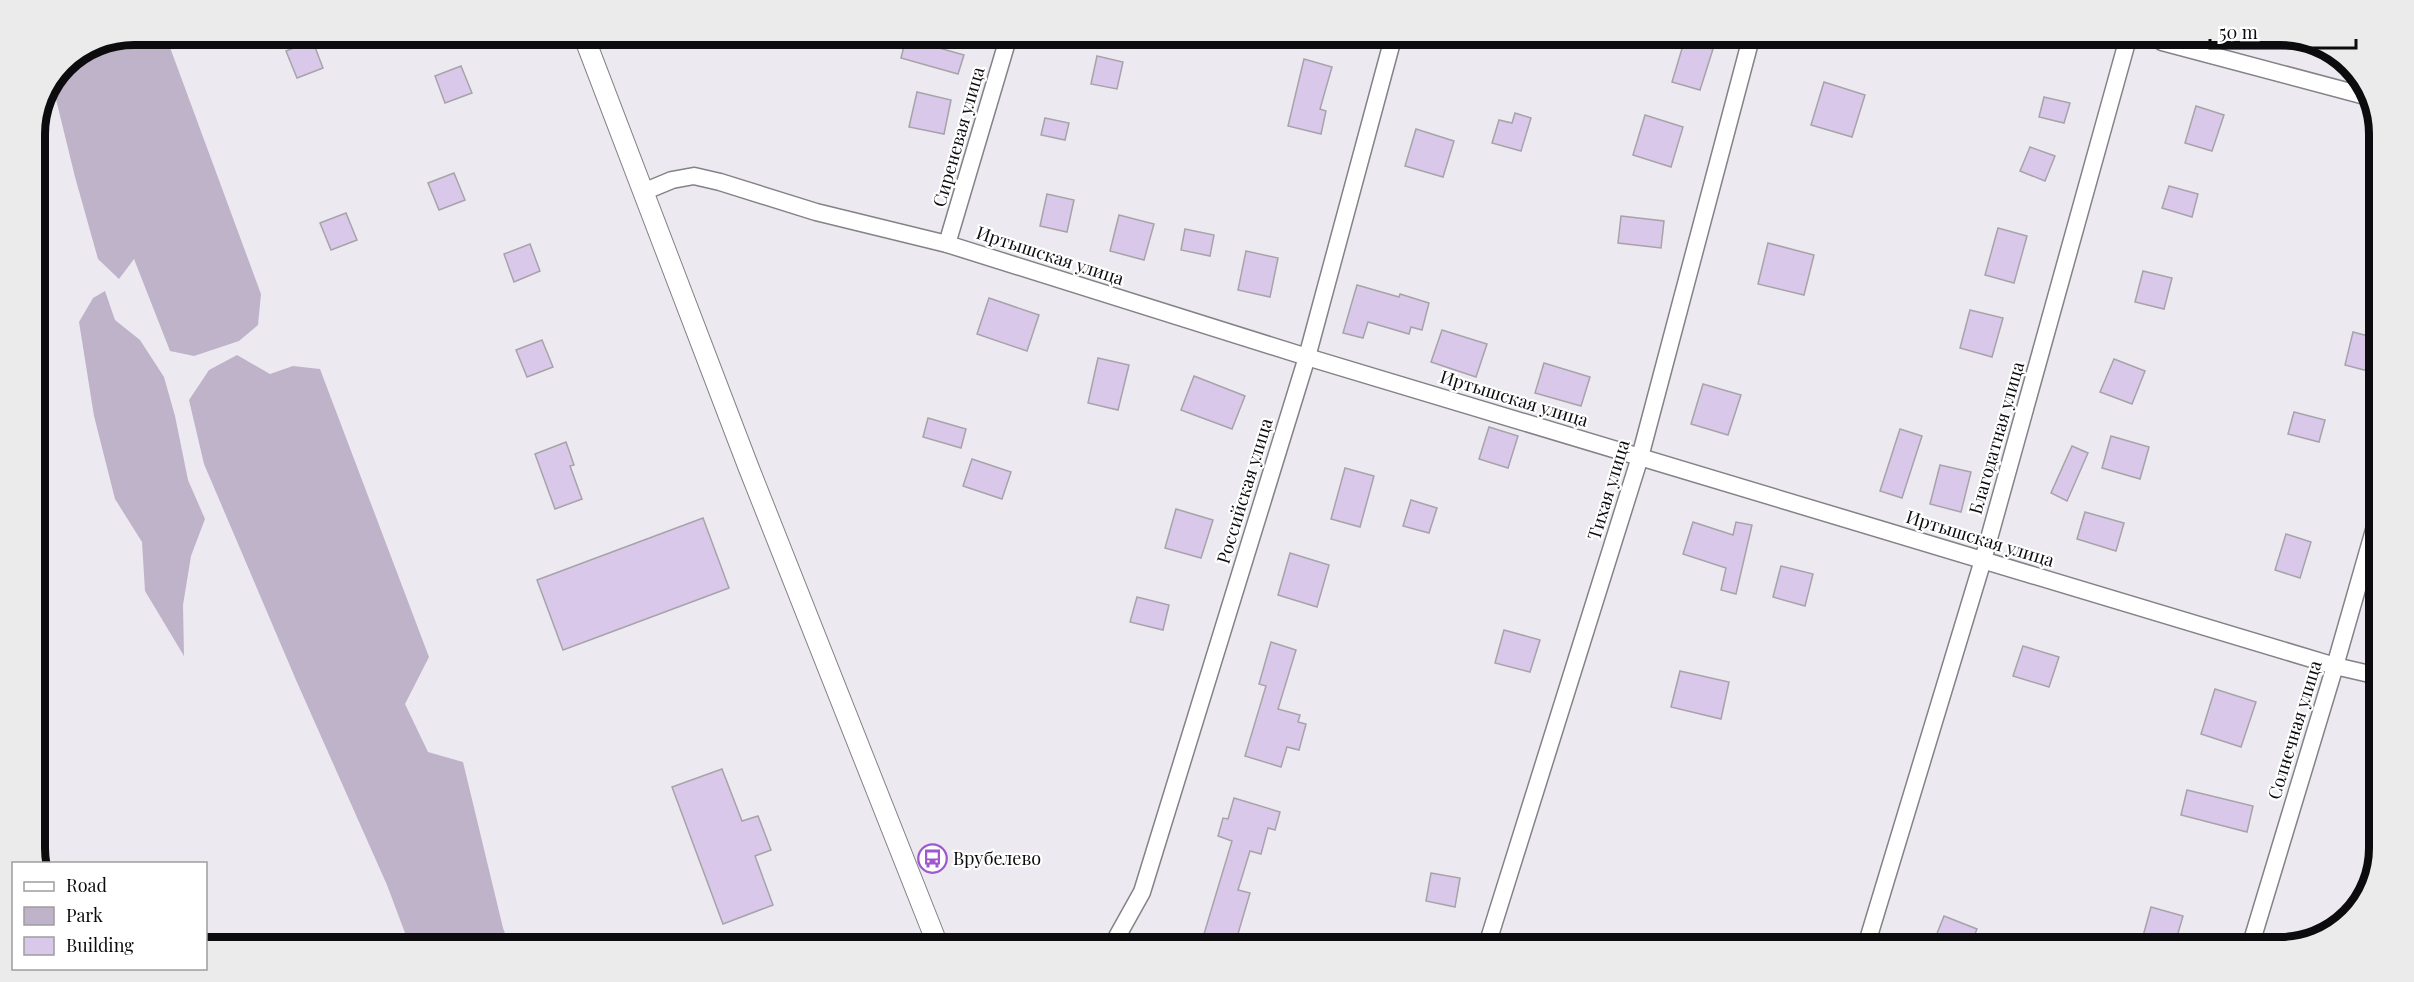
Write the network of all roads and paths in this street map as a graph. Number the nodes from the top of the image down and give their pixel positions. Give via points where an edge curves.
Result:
1 (587, 45) edge
2 (1006, 45) edge
3 (1391, 45) edge
4 (1749, 45) edge
5 (2126, 45) edge
6 (2173, 45) edge
7 (2360, 95) edge
8 (644, 192) junction
9 (947, 244) junction
10 (1307, 357) junction
11 (1640, 457) junction
12 (2369, 548) edge
13 (1983, 560) junction
14 (2335, 666) junction
15 (2369, 674) edge
16 (935, 937) edge
17 (1117, 937) edge
18 (1490, 937) edge
19 (1869, 937) edge
20 (2253, 937) edge

1 - 8 street
2 - 9 street, Сиреневая улица
3 - 10 street, Российская улица
4 - 11 street, Тихая улица
5 - 13 street, Благодатная улица
6 - 7 street
8 - 9 street, Иртышская улица via 694,176 816,212
8 - 16 street
9 - 10 street, Иртышская улица
10 - 11 street, Иртышская улица
10 - 17 street, Российская улица via 1142,892
11 - 13 street, Иртышская улица
11 - 18 street, Тихая улица
12 - 14 street, Солнечная улица
13 - 14 street, Иртышская улица
13 - 19 street, Благодатная улица
14 - 15 street, Иртышская улица
14 - 20 street, Солнечная улица

